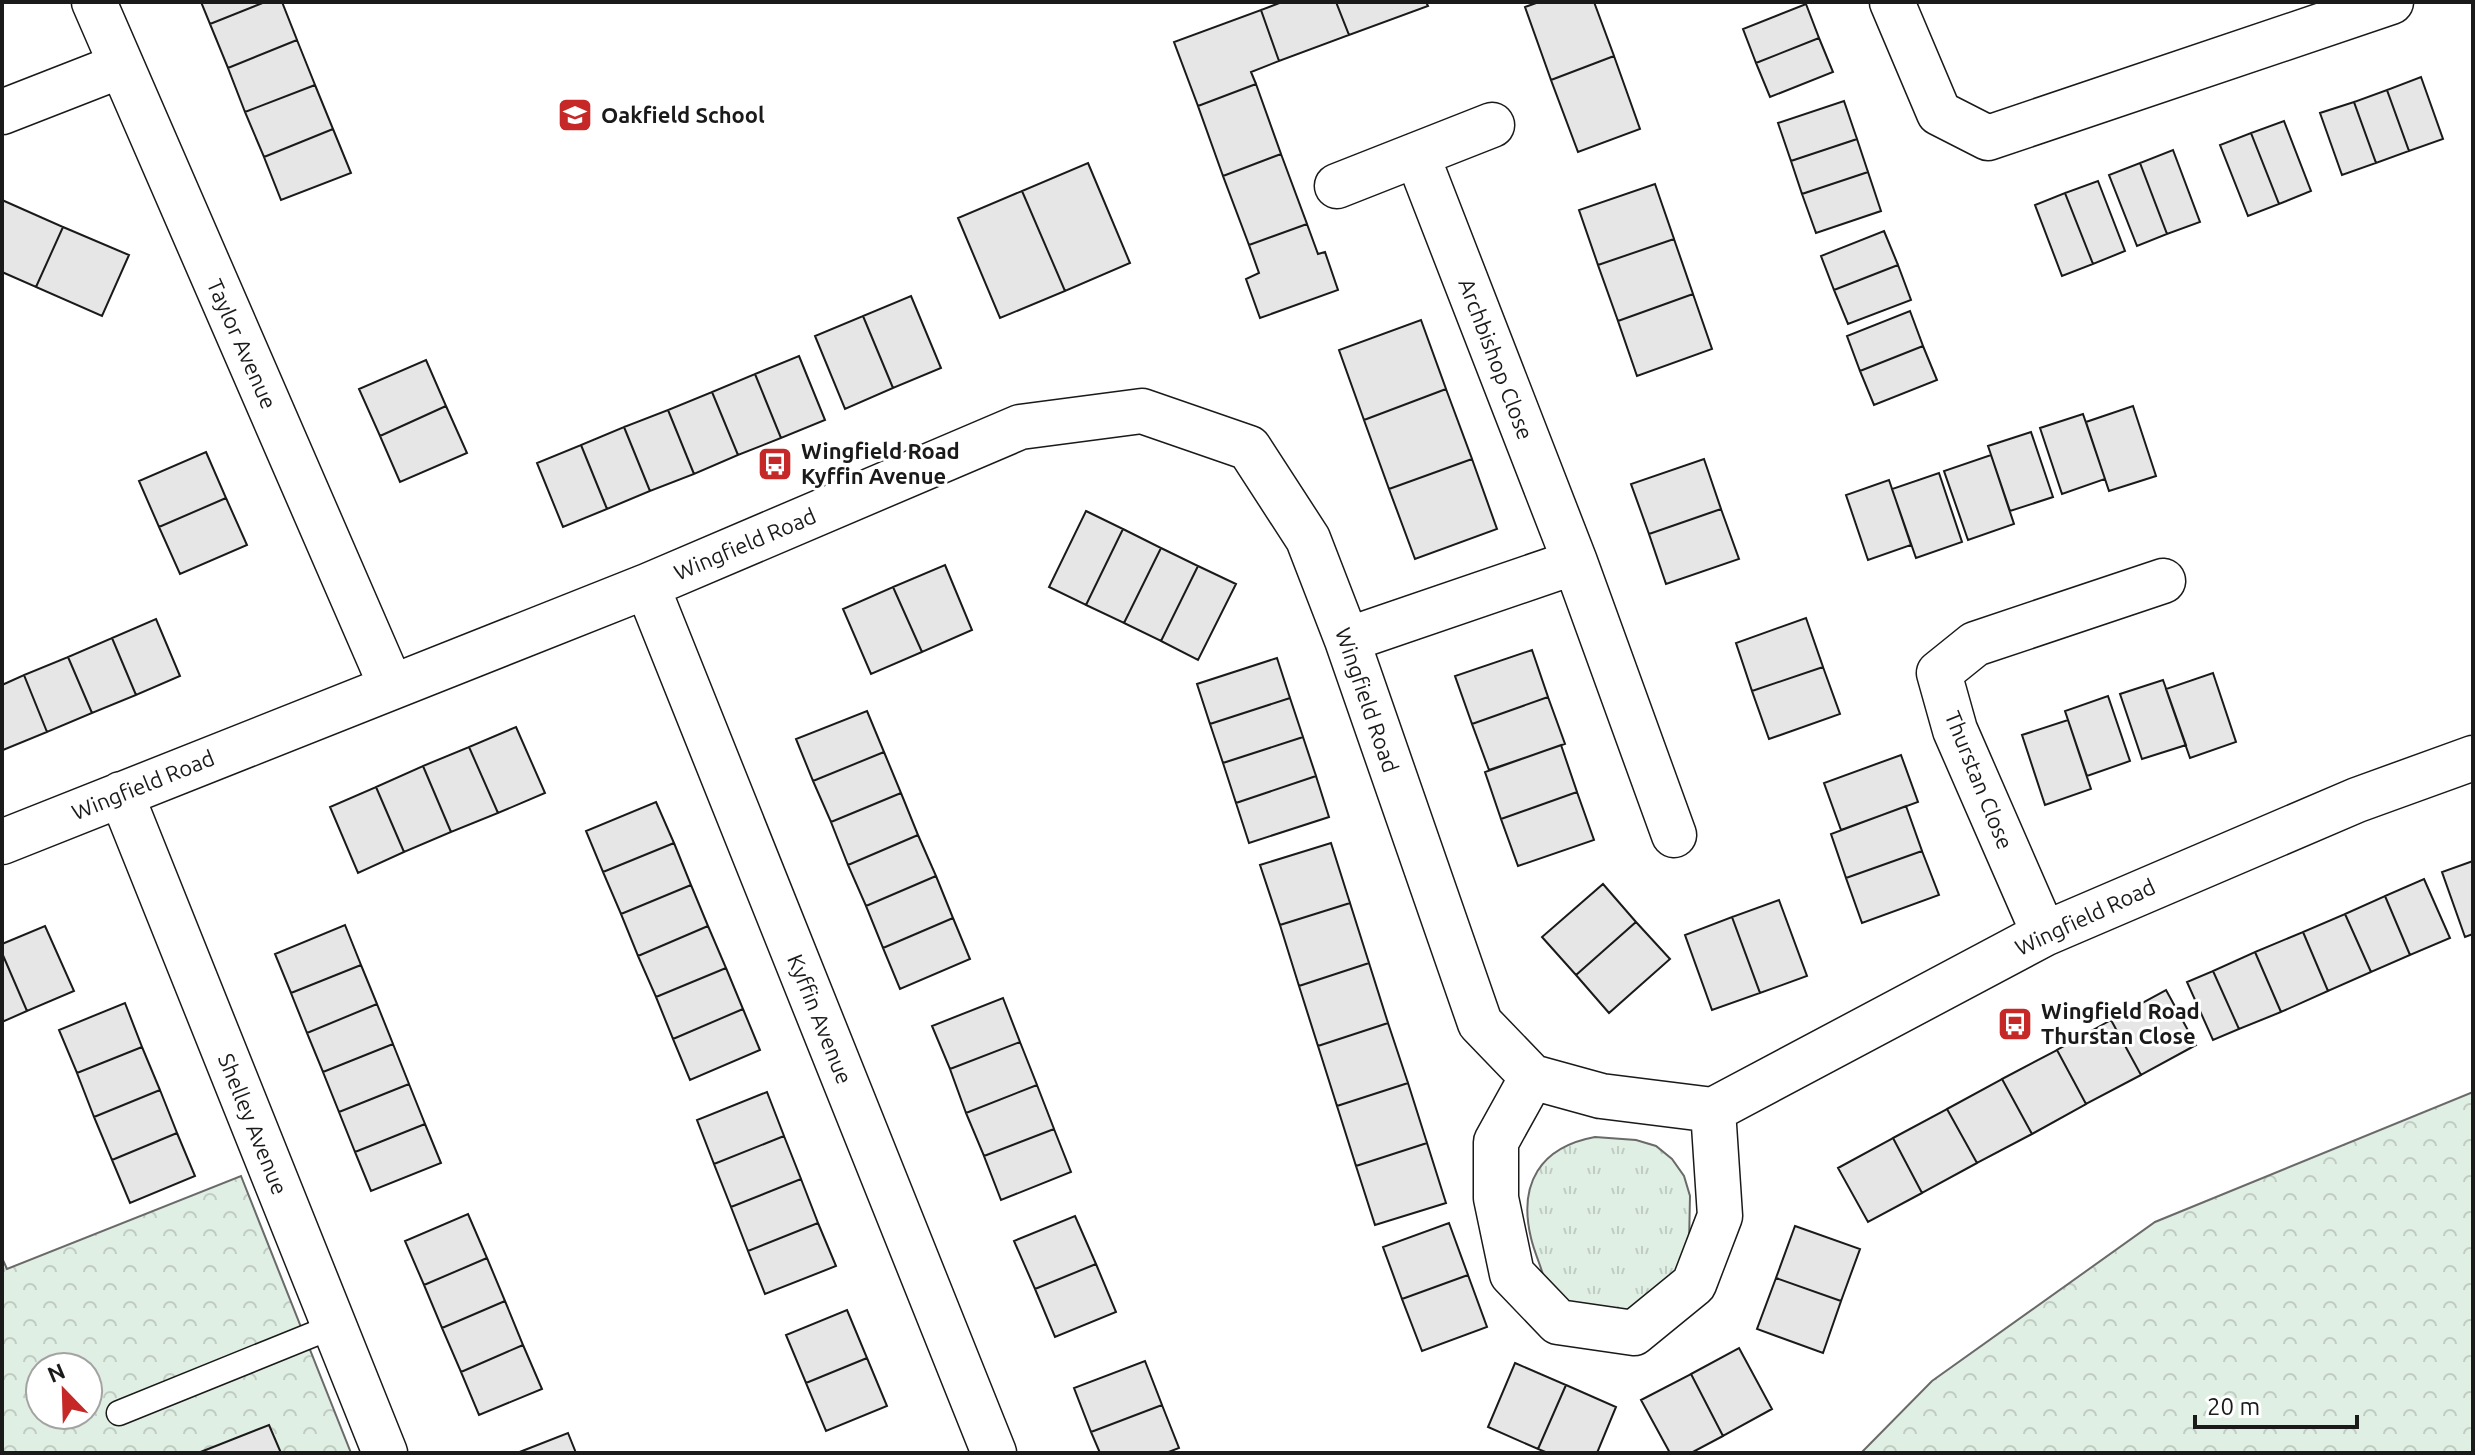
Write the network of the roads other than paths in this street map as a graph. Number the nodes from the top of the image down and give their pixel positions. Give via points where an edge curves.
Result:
1 (94, 2) edge
2 (1892, 2) edge
3 (2391, 2) edge
4 (120, 66) junction
5 (2, 112) edge
6 (1492, 125) dead end
7 (1417, 155) junction
8 (1337, 186) dead end
9 (1575, 562) junction
10 (2163, 581) dead end
11 (647, 586) junction
12 (1347, 640) junction
13 (391, 686) junction
14 (2473, 758) edge
15 (121, 794) junction
16 (1674, 835) dead end
17 (2, 842) edge
18 (2044, 934) junction
19 (1532, 1077) junction
20 (1713, 1110) junction
21 (334, 1326) junction
22 (119, 1413) dead end
23 (385, 1453) edge
24 (994, 1453) edge

1 - 4 street, Taylor Avenue
2 - 3 street via 1939,113 1988,138
4 - 5 street
4 - 13 street, Taylor Avenue
6 - 7 street
7 - 8 street
7 - 9 street, Archbishop Close
9 - 12 street
9 - 16 street, Archbishop Close
10 - 18 street, Thurstan Close via 1975,644 1939,673 1955,730
11 - 12 street, Wingfield Road via 1020,427 1142,411 1249,448 1308,539
11 - 13 street, Wingfield Road
11 - 24 street, Kyffin Avenue
12 - 19 street, Wingfield Road via 1480,1023
13 - 15 street, Wingfield Road
14 - 18 street, Wingfield Road via 2357,800
15 - 17 street, Wingfield Road
15 - 21 street, Shelley Avenue
18 - 20 street, Wingfield Road
19 - 20 street via 1601,1096
19 - 20 street via 1496,1142 1496,1198 1512,1274 1558,1322 1634,1333 1694,1284 1720,1216
21 - 22 lane
21 - 23 street, Shelley Avenue

